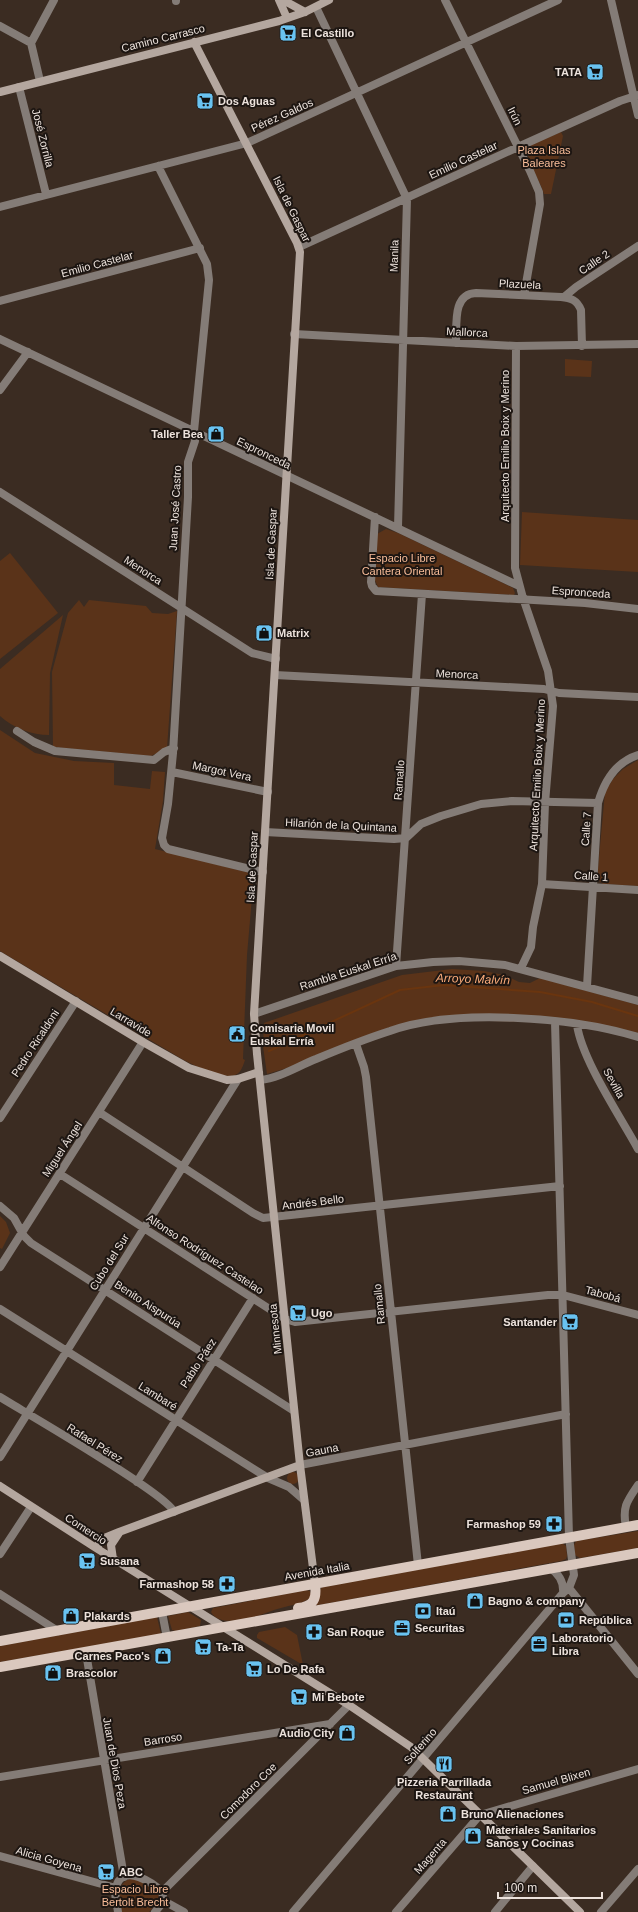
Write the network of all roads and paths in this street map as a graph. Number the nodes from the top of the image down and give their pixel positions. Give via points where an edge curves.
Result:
1 (54, 0) edge
2 (279, 0) edge
3 (283, 0) edge
4 (329, 0) edge
5 (444, 0) edge
6 (558, 0) edge
7 (611, 0) edge
8 (316, 7) junction
9 (305, 12) junction
10 (287, 18) junction
11 (0, 26) edge
12 (194, 42) junction
13 (31, 43) junction
14 (466, 43) junction
15 (40, 81) junction
16 (19, 87) junction
17 (0, 92) edge
18 (357, 93) junction
19 (636, 96) edge
20 (638, 115) edge
21 (247, 143) junction
22 (518, 147) junction
23 (158, 166) junction
24 (46, 194) junction
25 (407, 199) junction
26 (0, 207) edge
27 (638, 246) edge
28 (200, 248) junction
29 (299, 248) junction
30 (524, 296) junction
31 (564, 297) junction
32 (0, 301) edge
33 (294, 334) junction
34 (0, 339) edge
35 (403, 340) junction
36 (456, 343) junction
37 (638, 344) edge
38 (516, 346) junction
39 (582, 346) junction
40 (28, 352) junction
41 (0, 390) edge
42 (194, 431) junction
43 (286, 475) junction
44 (0, 492) edge
45 (375, 517) junction
46 (398, 527) junction
47 (519, 586) junction
48 (422, 594) junction
49 (523, 598) junction
50 (181, 607) junction
51 (638, 609) edge
52 (276, 659) junction
53 (275, 675) junction
54 (416, 683) junction
55 (552, 691) junction
56 (638, 698) edge
57 (17, 732) dead end
58 (174, 748) junction
59 (638, 755) edge
60 (172, 772) junction
61 (268, 792) junction
62 (545, 803) junction
63 (598, 803) junction
64 (265, 832) junction
65 (406, 838) junction
66 (263, 872) junction
67 (542, 884) junction
68 (593, 887) junction
69 (638, 890) edge
70 (0, 956) edge
71 (396, 966) junction
72 (522, 968) junction
73 (587, 986) junction
74 (76, 1001) junction
75 (638, 1001) edge
76 (254, 1014) junction
77 (555, 1022) junction
78 (577, 1025) junction
79 (638, 1037) edge
80 (143, 1042) junction
81 (356, 1044) junction
82 (259, 1076) junction
83 (238, 1079) junction
84 (99, 1112) junction
85 (0, 1118) edge
86 (638, 1149) edge
87 (184, 1167) junction
88 (60, 1174) junction
89 (560, 1186) junction
90 (380, 1205) junction
91 (0, 1206) edge
92 (274, 1218) junction
93 (144, 1228) junction
94 (22, 1231) junction
95 (0, 1267) edge
96 (106, 1290) junction
97 (563, 1295) junction
98 (253, 1298) junction
99 (0, 1309) edge
100 (391, 1313) junction
101 (638, 1315) edge
102 (285, 1319) junction
103 (66, 1352) junction
104 (214, 1360) junction
105 (0, 1397) edge
106 (294, 1411) junction
107 (26, 1414) junction
108 (566, 1414) junction
109 (175, 1420) junction
110 (406, 1445) junction
111 (0, 1457) edge
112 (300, 1465) junction
113 (268, 1478) junction
114 (137, 1482) junction
115 (638, 1485) edge
116 (0, 1486) edge
117 (304, 1500) junction
118 (31, 1507) junction
119 (174, 1512) junction
120 (638, 1525) edge
121 (626, 1527) junction
122 (119, 1532) junction
123 (569, 1537) junction
124 (96, 1548) junction
125 (638, 1553) edge
126 (0, 1554) edge
127 (113, 1559) junction
128 (573, 1564) junction
129 (418, 1565) junction
130 (550, 1568) junction
131 (315, 1584) junction
132 (566, 1591) junction
133 (0, 1594) edge
134 (189, 1607) junction
135 (162, 1612) junction
136 (259, 1622) junction
137 (223, 1628) junction
138 (58, 1631) junction
139 (167, 1638) junction
140 (0, 1641) edge
141 (86, 1653) junction
142 (0, 1668) edge
143 (638, 1674) edge
144 (348, 1705) junction
145 (330, 1724) junction
146 (423, 1758) junction
147 (103, 1760) junction
148 (638, 1769) edge
149 (0, 1777) edge
150 (480, 1815) junction
151 (0, 1856) edge
152 (533, 1866) junction
153 (638, 1869) edge
154 (124, 1877) junction
155 (116, 1888) junction
156 (162, 1892) junction
157 (164, 1901) junction
158 (156, 1911) edge
159 (118, 1912) edge
160 (184, 1912) edge
161 (293, 1912) edge
162 (396, 1912) edge
163 (495, 1912) edge
164 (580, 1912) edge
165 (601, 1912) edge

1 - 13 street
2 - 10 street
3 - 9 street
4 - 8 street, Camino Carrasco
5 - 14 street, Irún
6 - 14 street, Pérez Galdos
7 - 19 street
8 - 9 street, Camino Carrasco
8 - 18 street, Manila
9 - 10 street, Camino Carrasco
10 - 12 street, Camino Carrasco
11 - 13 street
12 - 15 street, Camino Carrasco
12 - 21 street, Isla de Gaspar
13 - 15 street
14 - 18 street, Pérez Galdos
14 - 22 street, Irún
15 - 16 street, Camino Carrasco
16 - 17 street, Camino Carrasco
16 - 24 street, José Zorrilla
18 - 21 street, Pérez Galdos
18 - 25 street, Manila
19 - 20 street
19 - 22 street, Emilio Castelar
21 - 23 street, Pérez Galdos
21 - 29 street, Isla de Gaspar
22 - 25 street, Emilio Castelar
22 - 30 street, Irún via 533,176 540,197
23 - 24 street, Pérez Galdos
23 - 28 street, Juan José Castro
24 - 26 street, Pérez Galdos
25 - 29 street, Emilio Castelar
25 - 35 street, Manila
27 - 31 street, Calle 2
28 - 32 street, Emilio Castelar
28 - 42 street, Juan José Castro via 207,264 209,280
29 - 33 street, Isla de Gaspar
30 - 31 street, Plazuela
30 - 36 street, Plazuela via 476,293 466,295 461,299 457,309
31 - 39 street via 577,302 581,310
33 - 35 street, Mallorca
33 - 43 street, Isla de Gaspar
34 - 40 street, Espronceda
35 - 36 street, Mallorca
35 - 46 street, Manila
36 - 38 street, Mallorca
37 - 39 street, Mallorca
38 - 39 street, Mallorca
38 - 47 street, Arquitecto Emilio Boix y Merino via 515,568
40 - 41 street
40 - 42 street, Espronceda
42 - 43 street, Espronceda
42 - 50 street, Juan José Castro via 195,441 188,462
43 - 45 street, Espronceda
43 - 52 street, Isla de Gaspar
44 - 50 street, Menorca
45 - 46 street, Espronceda
45 - 48 street, Espronceda via 371,582 375,589 380,592
46 - 47 street, Espronceda
47 - 49 street, Arquitecto Emilio Boix y Merino
48 - 49 street, Espronceda
48 - 54 street, Ramallo
49 - 51 street, Espronceda
49 - 55 street, Arquitecto Emilio Boix y Merino via 544,658
50 - 52 street, Menorca via 252,653
50 - 58 street, Juan José Castro
52 - 53 street, Isla de Gaspar
53 - 54 street, Menorca
53 - 61 street, Isla de Gaspar
54 - 55 street, Menorca
54 - 65 street, Ramallo
55 - 56 street, Menorca
55 - 62 street, Arquitecto Emilio Boix y Merino
57 - 58 street via 46,748 64,752 154,760
58 - 60 street, Juan José Castro
59 - 63 street, Calle 7 via 621,764 611,774
60 - 61 street, Margot Vera
60 - 66 street, Juan José Castro via 162,838 164,845 168,849
61 - 64 street, Isla de Gaspar
62 - 63 street, Hilarión de la Quintana
62 - 65 street, Hilarión de la Quintana via 497,802 469,807 421,824
62 - 67 street, Arquitecto Emilio Boix y Merino
63 - 68 street, Calle 7
64 - 65 street, Hilarión de la Quintana
64 - 66 street, Isla de Gaspar
65 - 71 street, Ramallo
66 - 76 street, Isla de Gaspar
67 - 68 street, Calle 1
67 - 72 street, Arquitecto Emilio Boix y Merino via 531,947
68 - 69 street, Calle 1
68 - 73 street, Calle 7
70 - 74 street, Larravide
71 - 72 street, Rambla Euskal Erría via 459,961 487,962
71 - 76 street, Rambla Euskal Erría
72 - 73 street, Rambla Euskal Erría
73 - 75 street, Rambla Euskal Erría
74 - 80 street, Larravide
74 - 85 street, Pedro Ricaldoni
76 - 82 street, Isla de Gaspar
77 - 78 street
77 - 81 street via 508,1018 428,1022 391,1030
77 - 89 street
78 - 79 street
78 - 86 street, Sevilla via 580,1041 594,1071
80 - 83 street, Larravide via 195,1070 219,1078
80 - 84 street, Miguel Ángel
81 - 82 street via 272,1078
81 - 90 street, Ramallo via 366,1077
82 - 83 street, Larravide
82 - 92 street, Minnesota
83 - 87 street, Cubo del Sur
84 - 87 street, Andrés Bello
84 - 88 street, Miguel Ángel
87 - 92 street, Andrés Bello via 253,1214 263,1218
87 - 93 street, Cubo del Sur
88 - 93 street, Alfonso Rodríguez Castelao
88 - 94 street, Miguel Ángel
89 - 90 street, Andrés Bello
89 - 97 street
90 - 92 street, Andrés Bello
90 - 100 street, Ramallo
91 - 94 street, Benito Aispurúa via 14,1218
92 - 102 street, Minnesota
93 - 96 street, Cubo del Sur
93 - 98 street, Alfonso Rodríguez Castelao
94 - 95 street, Miguel Ángel
94 - 96 street, Benito Aispurúa via 31,1243
96 - 103 street, Cubo del Sur
96 - 104 street, Benito Aispurúa
97 - 100 street, Alfonso Rodríguez Castelao
97 - 101 street, Tabobá
97 - 108 street
98 - 102 street, Alfonso Rodríguez Castelao
98 - 104 street, Pablo Páez
99 - 103 street, Lambaré
100 - 102 street, Alfonso Rodríguez Castelao via 295,1322
100 - 110 street, Ramallo
102 - 106 street, Minnesota
103 - 107 street, Cubo del Sur
103 - 109 street, Lambaré
104 - 106 street, Benito Aispurúa
104 - 109 street, Pablo Páez
105 - 107 street, Rafael Pérez
106 - 112 street, Minnesota
107 - 111 street, Cubo del Sur
107 - 114 street, Rafael Pérez
108 - 110 street, Gauna
108 - 123 street
109 - 113 street, Lambaré
109 - 114 street, Pablo Páez
110 - 112 street, Gauna
110 - 129 street, Ramallo
112 - 113 street, Gauna
112 - 117 street, Minnesota
113 - 117 street, Lambaré via 289,1487
113 - 119 street, Gauna
114 - 119 street, Rafael Pérez via 170,1505
115 - 121 street via 625,1506
116 - 118 street, Comercio
117 - 131 street, Minnesota
118 - 124 street, Comercio
118 - 126 street
119 - 122 street, Gauna
120 - 121 main road, Avenida Italia
121 - 123 main road, Avenida Italia
122 - 124 street, Gauna via 102,1540
122 - 127 street via 111,1545
123 - 128 street
123 - 129 main road, Avenida Italia
124 - 127 street, Comercio
125 - 128 main road
127 - 134 street, Comercio
128 - 130 main road
128 - 132 street via 574,1575
129 - 131 main road, Avenida Italia
130 - 132 street via 559,1576
130 - 136 main road
131 - 134 main road, Avenida Italia
131 - 136 main road via 316,1596 311,1605 273,1613
132 - 143 street
132 - 146 street, Solferino
133 - 138 street
134 - 135 main road, Avenida Italia
134 - 137 street, Comercio
135 - 138 main road, Avenida Italia
135 - 139 street
136 - 137 main road
137 - 139 main road
137 - 144 street, Comercio
138 - 140 main road, Avenida Italia
139 - 141 main road
141 - 142 main road
141 - 147 street, Juan de Dios Peza
144 - 145 street, Comodoro Coe
144 - 146 street, Comercio
145 - 147 street, Barroso
145 - 156 street, Comodoro Coe
146 - 150 street, Comercio
146 - 161 street, Solferino
147 - 149 street, Barroso
147 - 154 street, Juan de Dios Peza
148 - 150 street, Samuel Blixen
150 - 152 street, Comercio
150 - 162 street, Magenta
151 - 155 street, Alicia Goyena
152 - 163 street
152 - 164 street, Comercio
153 - 165 street
154 - 155 street
154 - 156 street via 144,1879
155 - 159 street
156 - 157 street
157 - 158 street
157 - 160 street

